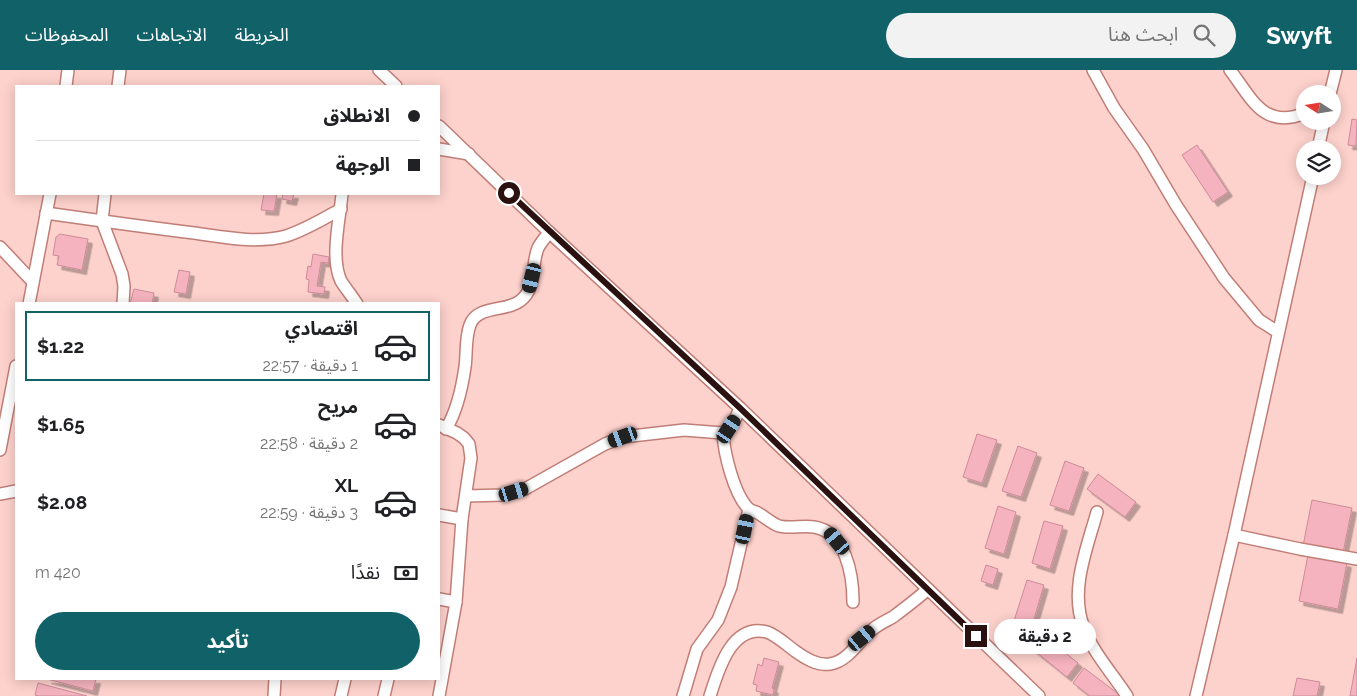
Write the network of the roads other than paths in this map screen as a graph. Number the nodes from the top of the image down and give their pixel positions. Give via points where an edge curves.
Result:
1 (68, 70) edge
2 (119, 70) edge
3 (379, 70) edge
4 (1093, 70) edge
5 (1230, 70) edge
6 (1336, 70) edge
7 (66, 85) edge
8 (118, 85) edge
9 (395, 85) edge
10 (1332, 85) edge
11 (1296, 116) edge
12 (440, 127) edge
13 (440, 148) edge
14 (469, 154) junction
15 (1310, 185) edge
16 (50, 195) edge
17 (105, 195) edge
18 (342, 195) edge
19 (341, 209) junction
20 (46, 213) junction
21 (102, 221) junction
22 (549, 232) junction
23 (0, 248) edge
24 (33, 282) junction
25 (28, 302) edge
26 (123, 302) edge
27 (356, 302) edge
28 (1278, 332) junction
29 (15, 371) edge
30 (740, 408) junction
31 (442, 427) edge
32 (723, 433) junction
33 (0, 450) edge
34 (15, 491) edge
35 (0, 494) edge
36 (466, 496) junction
37 (749, 509) junction
38 (1097, 512) dead end
39 (440, 515) edge
40 (462, 519) junction
41 (1234, 534) junction
42 (1357, 560) edge
43 (928, 589) junction
44 (440, 599) edge
45 (456, 602) junction
46 (854, 602) dead end
47 (275, 680) edge
48 (345, 680) edge
49 (388, 680) edge
50 (274, 696) edge
51 (341, 696) edge
52 (384, 696) edge
53 (439, 696) edge
54 (683, 696) edge
55 (710, 696) edge
56 (1039, 696) edge
57 (1127, 696) edge
58 (1196, 696) edge

1 - 7 street
2 - 8 street
3 - 9 street
4 - 28 street via 1224,278 1259,320
5 - 11 street via 1269,116 1277,119
6 - 10 street
12 - 14 street
13 - 14 street
14 - 22 street
15 - 28 street
16 - 20 street
17 - 21 street
18 - 19 street
19 - 21 street via 299,231 263,239
19 - 27 street via 338,269 341,280
20 - 21 street
20 - 24 street
21 - 26 street via 122,274
22 - 30 street
22 - 31 street via 538,247 530,289 524,298 472,320 458,403
23 - 24 street
24 - 25 street
28 - 41 street
29 - 33 street
30 - 32 street via 729,429
30 - 43 street
31 - 36 street via 457,433 469,444 472,458
32 - 36 street via 684,430 623,437 525,489 503,495
32 - 37 street via 730,470
34 - 35 street
36 - 40 street
37 - 46 street via 779,526 814,527 830,532 843,550
37 - 54 street via 731,587 718,620 698,649
38 - 57 street via 1081,571 1080,612 1083,628
39 - 40 street
40 - 45 street
41 - 42 street
41 - 58 street
43 - 55 street via 874,628 844,658 833,663 813,662 767,632 751,632 740,637 731,645
43 - 56 street
44 - 45 street
45 - 53 street
47 - 50 street
48 - 51 street
49 - 52 street

